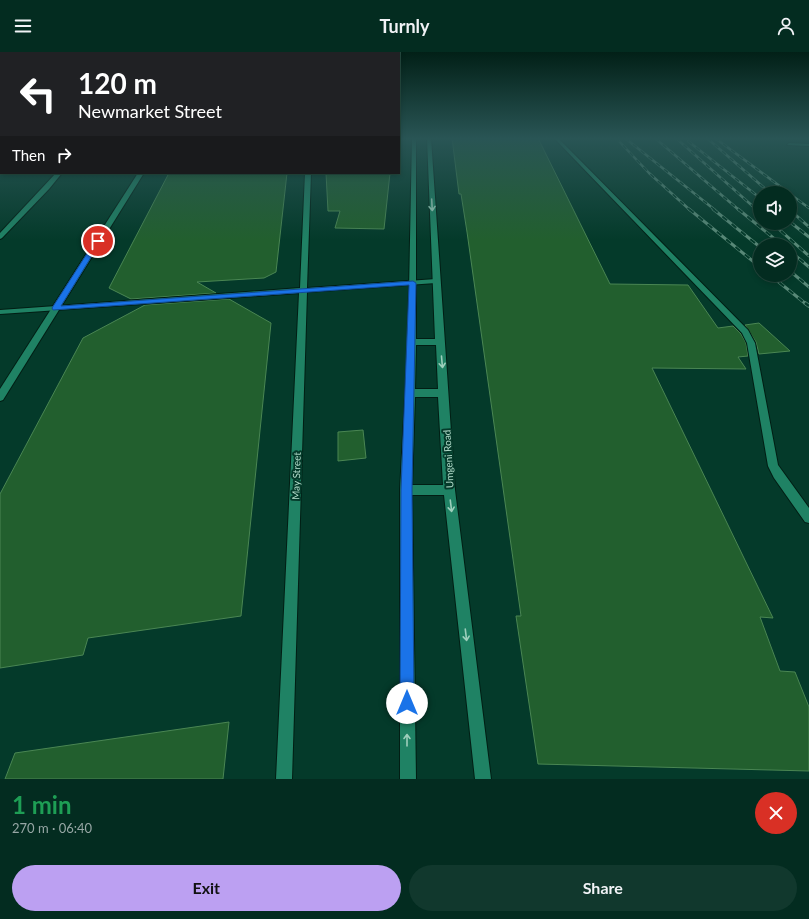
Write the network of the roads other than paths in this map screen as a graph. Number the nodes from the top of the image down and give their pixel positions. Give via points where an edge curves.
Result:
1 (414, 172) edge
2 (431, 172) edge
3 (589, 172) edge
4 (57, 174) edge
5 (140, 174) edge
6 (308, 174) edge
7 (0, 236) edge
8 (436, 281) junction
9 (413, 283) junction
10 (304, 292) junction
11 (56, 308) junction
12 (0, 312) edge
13 (412, 342) junction
14 (440, 342) junction
15 (411, 393) junction
16 (444, 393) junction
17 (0, 397) edge
18 (406, 490) junction
19 (449, 490) junction
20 (809, 518) edge
21 (284, 779) edge
22 (408, 779) edge
23 (483, 779) edge

1 - 9 main road
2 -> 8 main road, Umgeni Road
3 - 20 main road via 744,332 751,343 773,466
4 - 7 main road
5 - 11 main road
6 - 10 main road, May Street
8 - 9 main road
8 - 14 main road, Umgeni Road
9 - 10 main road
9 - 13 main road
10 - 11 main road
10 - 21 main road, May Street
11 - 12 main road
11 - 17 main road
13 - 14 main road
13 - 15 main road
14 -> 16 main road, Umgeni Road
15 - 16 main road
15 - 18 main road
16 - 19 main road, Umgeni Road
18 - 19 main road
22 -> 18 main road
19 -> 23 main road, Umgeni Road

